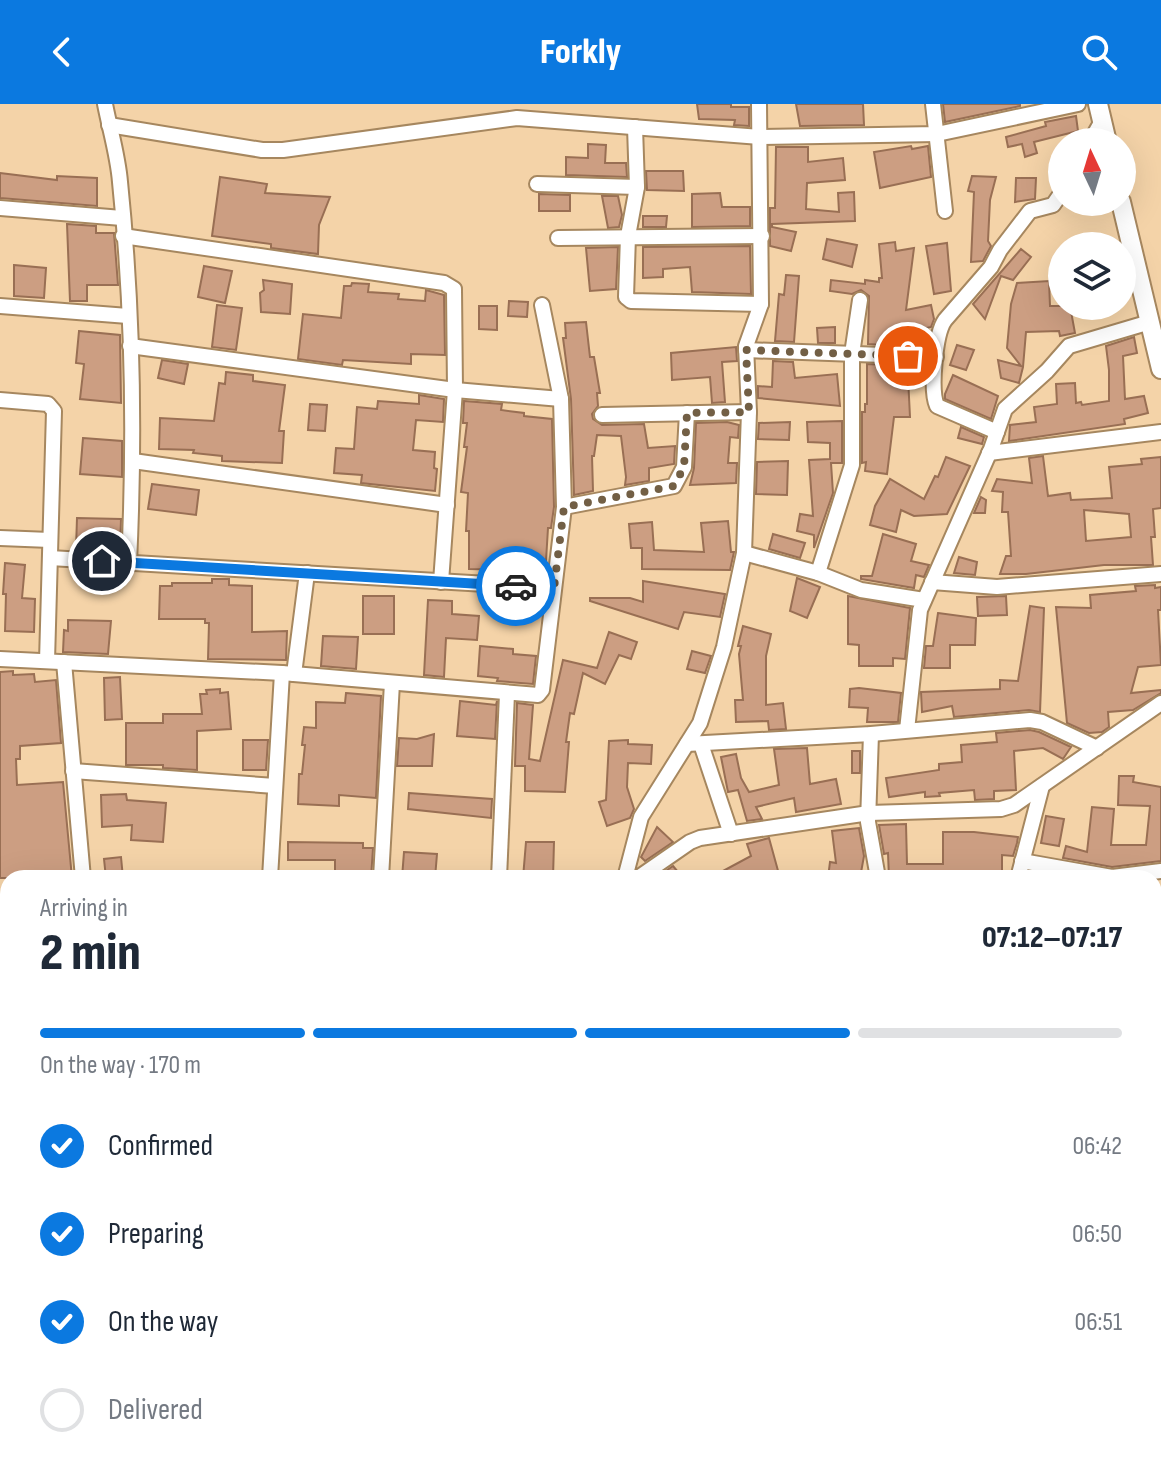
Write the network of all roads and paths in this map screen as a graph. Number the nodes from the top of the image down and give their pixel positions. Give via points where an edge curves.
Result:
1 (105, 104) edge
2 (759, 104) edge
3 (933, 104) edge
4 (1078, 104) edge
5 (109, 125) junction
6 (635, 127) junction
7 (937, 134) junction
8 (760, 137) junction
9 (537, 184) dead end
10 (637, 187) junction
11 (1048, 206) edge
12 (0, 208) edge
13 (945, 211) dead end
14 (1124, 216) edge
15 (122, 218) junction
16 (123, 236) junction
17 (628, 236) junction
18 (762, 236) junction
19 (558, 238) dead end
20 (0, 289) edge
21 (860, 300) dead end
22 (761, 304) junction
23 (542, 305) dead end
24 (0, 306) edge
25 (128, 316) junction
26 (1150, 322) junction
27 (130, 346) junction
28 (746, 350) junction
29 (852, 354) junction
30 (936, 357) junction
31 (1161, 369) edge
32 (455, 390) junction
33 (561, 399) junction
34 (0, 400) edge
35 (749, 412) junction
36 (687, 413) junction
37 (602, 415) dead end
38 (997, 432) junction
39 (1161, 432) edge
40 (989, 453) junction
41 (133, 461) junction
42 (447, 505) junction
43 (564, 507) junction
44 (0, 538) edge
45 (50, 540) junction
46 (744, 553) junction
47 (50, 558) junction
48 (129, 563) junction
49 (307, 573) junction
50 (818, 573) junction
51 (1161, 574) edge
52 (441, 582) junction
53 (932, 582) junction
54 (554, 588) junction
55 (924, 600) junction
56 (0, 659) edge
57 (47, 661) junction
58 (64, 662) junction
59 (288, 673) junction
60 (392, 683) junction
61 (507, 694) junction
62 (1161, 703) edge
63 (907, 730) junction
64 (871, 734) junction
65 (694, 744) junction
66 (1097, 748) junction
67 (73, 771) junction
68 (275, 786) junction
69 (1042, 786) junction
70 (869, 813) junction
71 (731, 834) junction
72 (1022, 861) junction
73 (82, 870) edge
74 (270, 870) edge
75 (381, 870) edge
76 (499, 870) edge
77 (627, 870) edge
78 (650, 870) edge
79 (877, 870) edge
80 (1020, 870) edge
81 (1073, 870) edge

1 - 5 street
2 - 8 street
3 - 7 street
4 - 7 street
5 - 6 street via 273,151 517,118
5 - 15 street
6 - 8 street
6 - 10 street
7 - 8 street
7 - 13 street
8 - 18 street
9 - 10 street
10 - 17 street
11 - 30 street via 1027,215 945,320
12 - 15 street
14 - 26 street
15 - 16 street
16 - 25 street
16 - 32 street via 450,285 455,295
17 - 18 street
17 - 19 street
17 - 22 street via 628,300
18 - 22 street
20 - 24 street
21 - 29 street
22 - 28 street
23 - 33 street
24 - 25 street
25 - 27 street
26 - 31 street
26 - 38 street via 1069,346 1008,404
27 - 32 street
27 - 41 street
28 - 29 street
28 - 35 street
29 - 30 street
29 - 50 street via 852,465
30 - 38 street via 937,406
32 - 33 street
32 - 42 street
33 - 43 street
34 - 45 street via 53,408
35 - 36 street
35 - 46 street
36 - 37 street
36 - 43 street via 684,467 674,486
38 - 40 street
39 - 40 street
40 - 53 street
41 - 42 street
41 - 48 street
42 - 52 street
43 - 54 street
44 - 45 street
45 - 47 street
46 - 50 street
46 - 65 street via 722,654
47 - 48 street
47 - 57 street
48 - 49 street
49 - 52 street
49 - 59 street
50 - 55 street via 861,590
51 - 53 street via 997,587
52 - 54 street
53 - 55 street
54 - 61 street via 540,693
55 - 63 street
56 - 57 street
57 - 58 street
58 - 59 street
58 - 67 street
59 - 60 street
59 - 68 street
60 - 61 street
60 - 75 street
61 - 76 street
62 - 66 street
63 - 64 street
63 - 66 street via 1035,720
64 - 65 street
64 - 70 street
65 - 71 street
65 - 77 street via 641,817
66 - 69 street
67 - 68 street
67 - 73 street
68 - 74 street
69 - 70 street via 1001,809
69 - 72 street
70 - 71 street
70 - 79 street
71 - 78 street via 696,839
72 - 80 street
72 - 81 street

